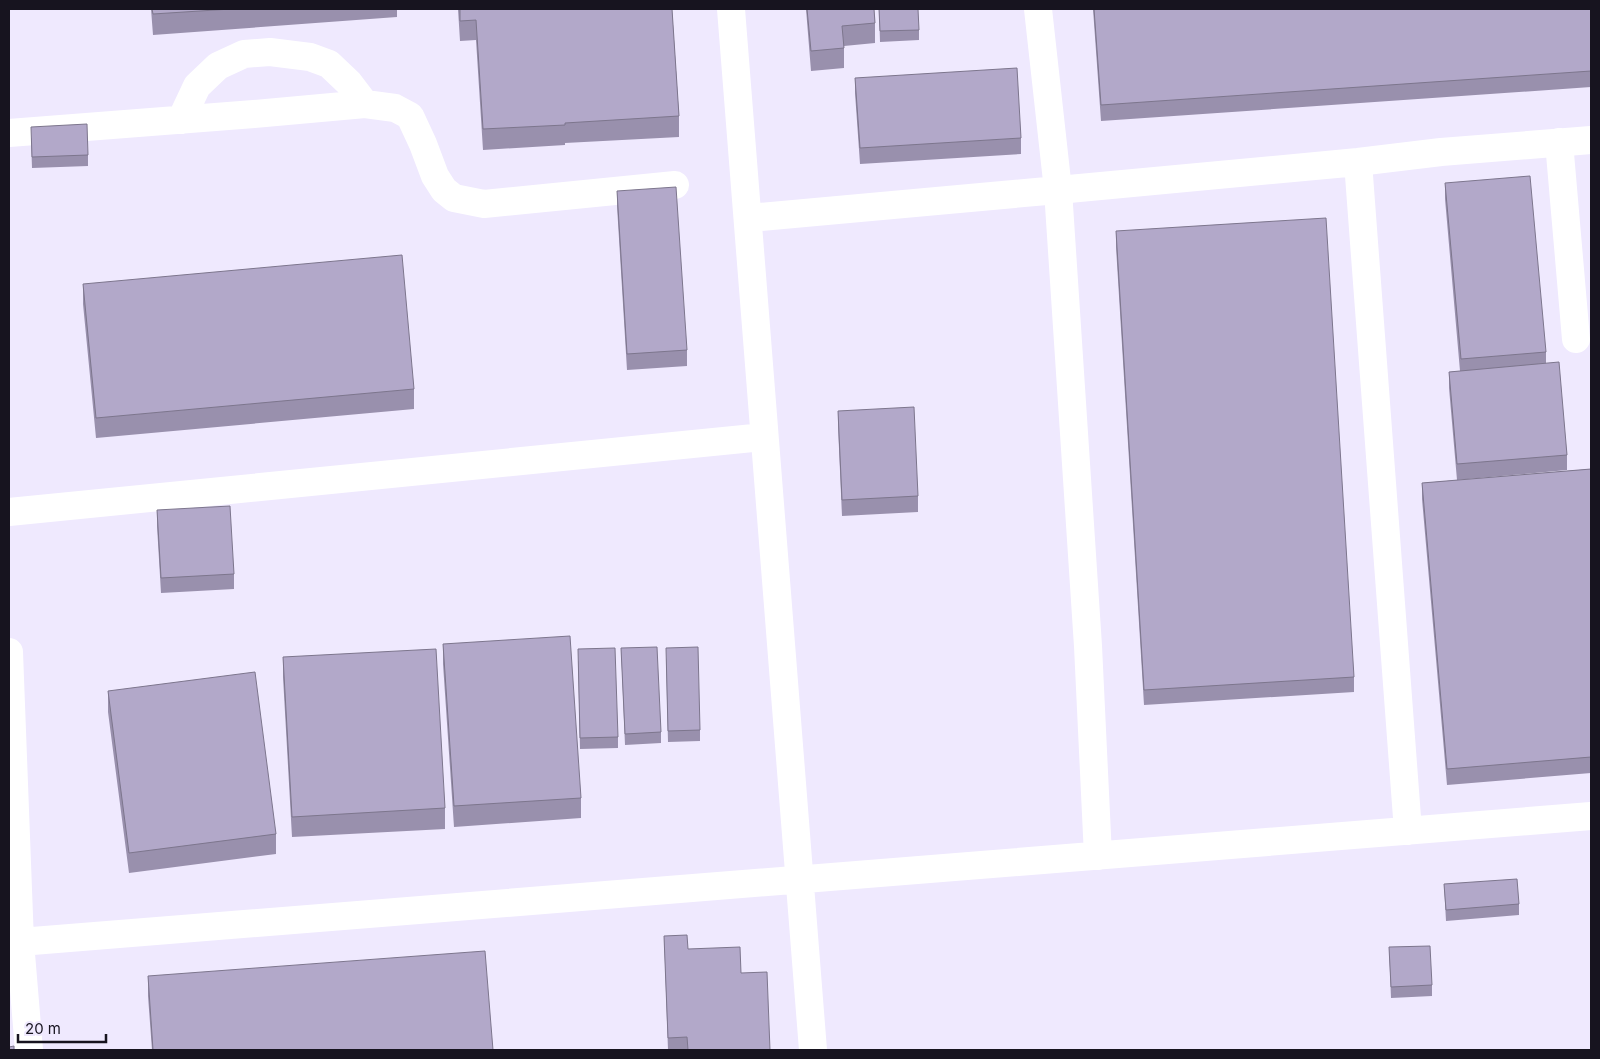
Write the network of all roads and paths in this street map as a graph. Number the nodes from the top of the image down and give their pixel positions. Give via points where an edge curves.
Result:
1 (731, 9) edge
2 (1038, 9) edge
3 (364, 104) junction
4 (181, 120) junction
5 (9, 132) edge
6 (1591, 140) edge
7 (1559, 142) junction
8 (1358, 162) junction
9 (675, 185) edge
10 (1058, 190) junction
11 (749, 218) junction
12 (1576, 339) dead end
13 (764, 436) junction
14 (9, 512) edge
15 (9, 652) edge
16 (1591, 816) edge
17 (1408, 831) junction
18 (1098, 856) junction
19 (798, 880) junction
20 (14, 907) edge
21 (20, 942) junction
22 (29, 1050) edge
23 (813, 1050) edge

1 - 11 lane
2 - 10 lane
3 - 4 lane
3 - 4 lane via 349,83 329,64 310,57 262,52 244,54 218,66 197,86
3 - 9 lane via 394,108 410,116 435,176 454,198 484,204
4 - 5 lane
6 - 7 lane
7 - 8 lane
7 - 12 lane
8 - 10 lane
8 - 17 lane
10 - 11 lane
10 - 18 lane via 1088,646
11 - 13 lane
13 - 14 lane
13 - 19 lane
15 - 20 lane
16 - 17 lane
17 - 18 lane
18 - 19 lane
19 - 21 lane
19 - 23 lane
20 - 21 lane
21 - 22 lane

